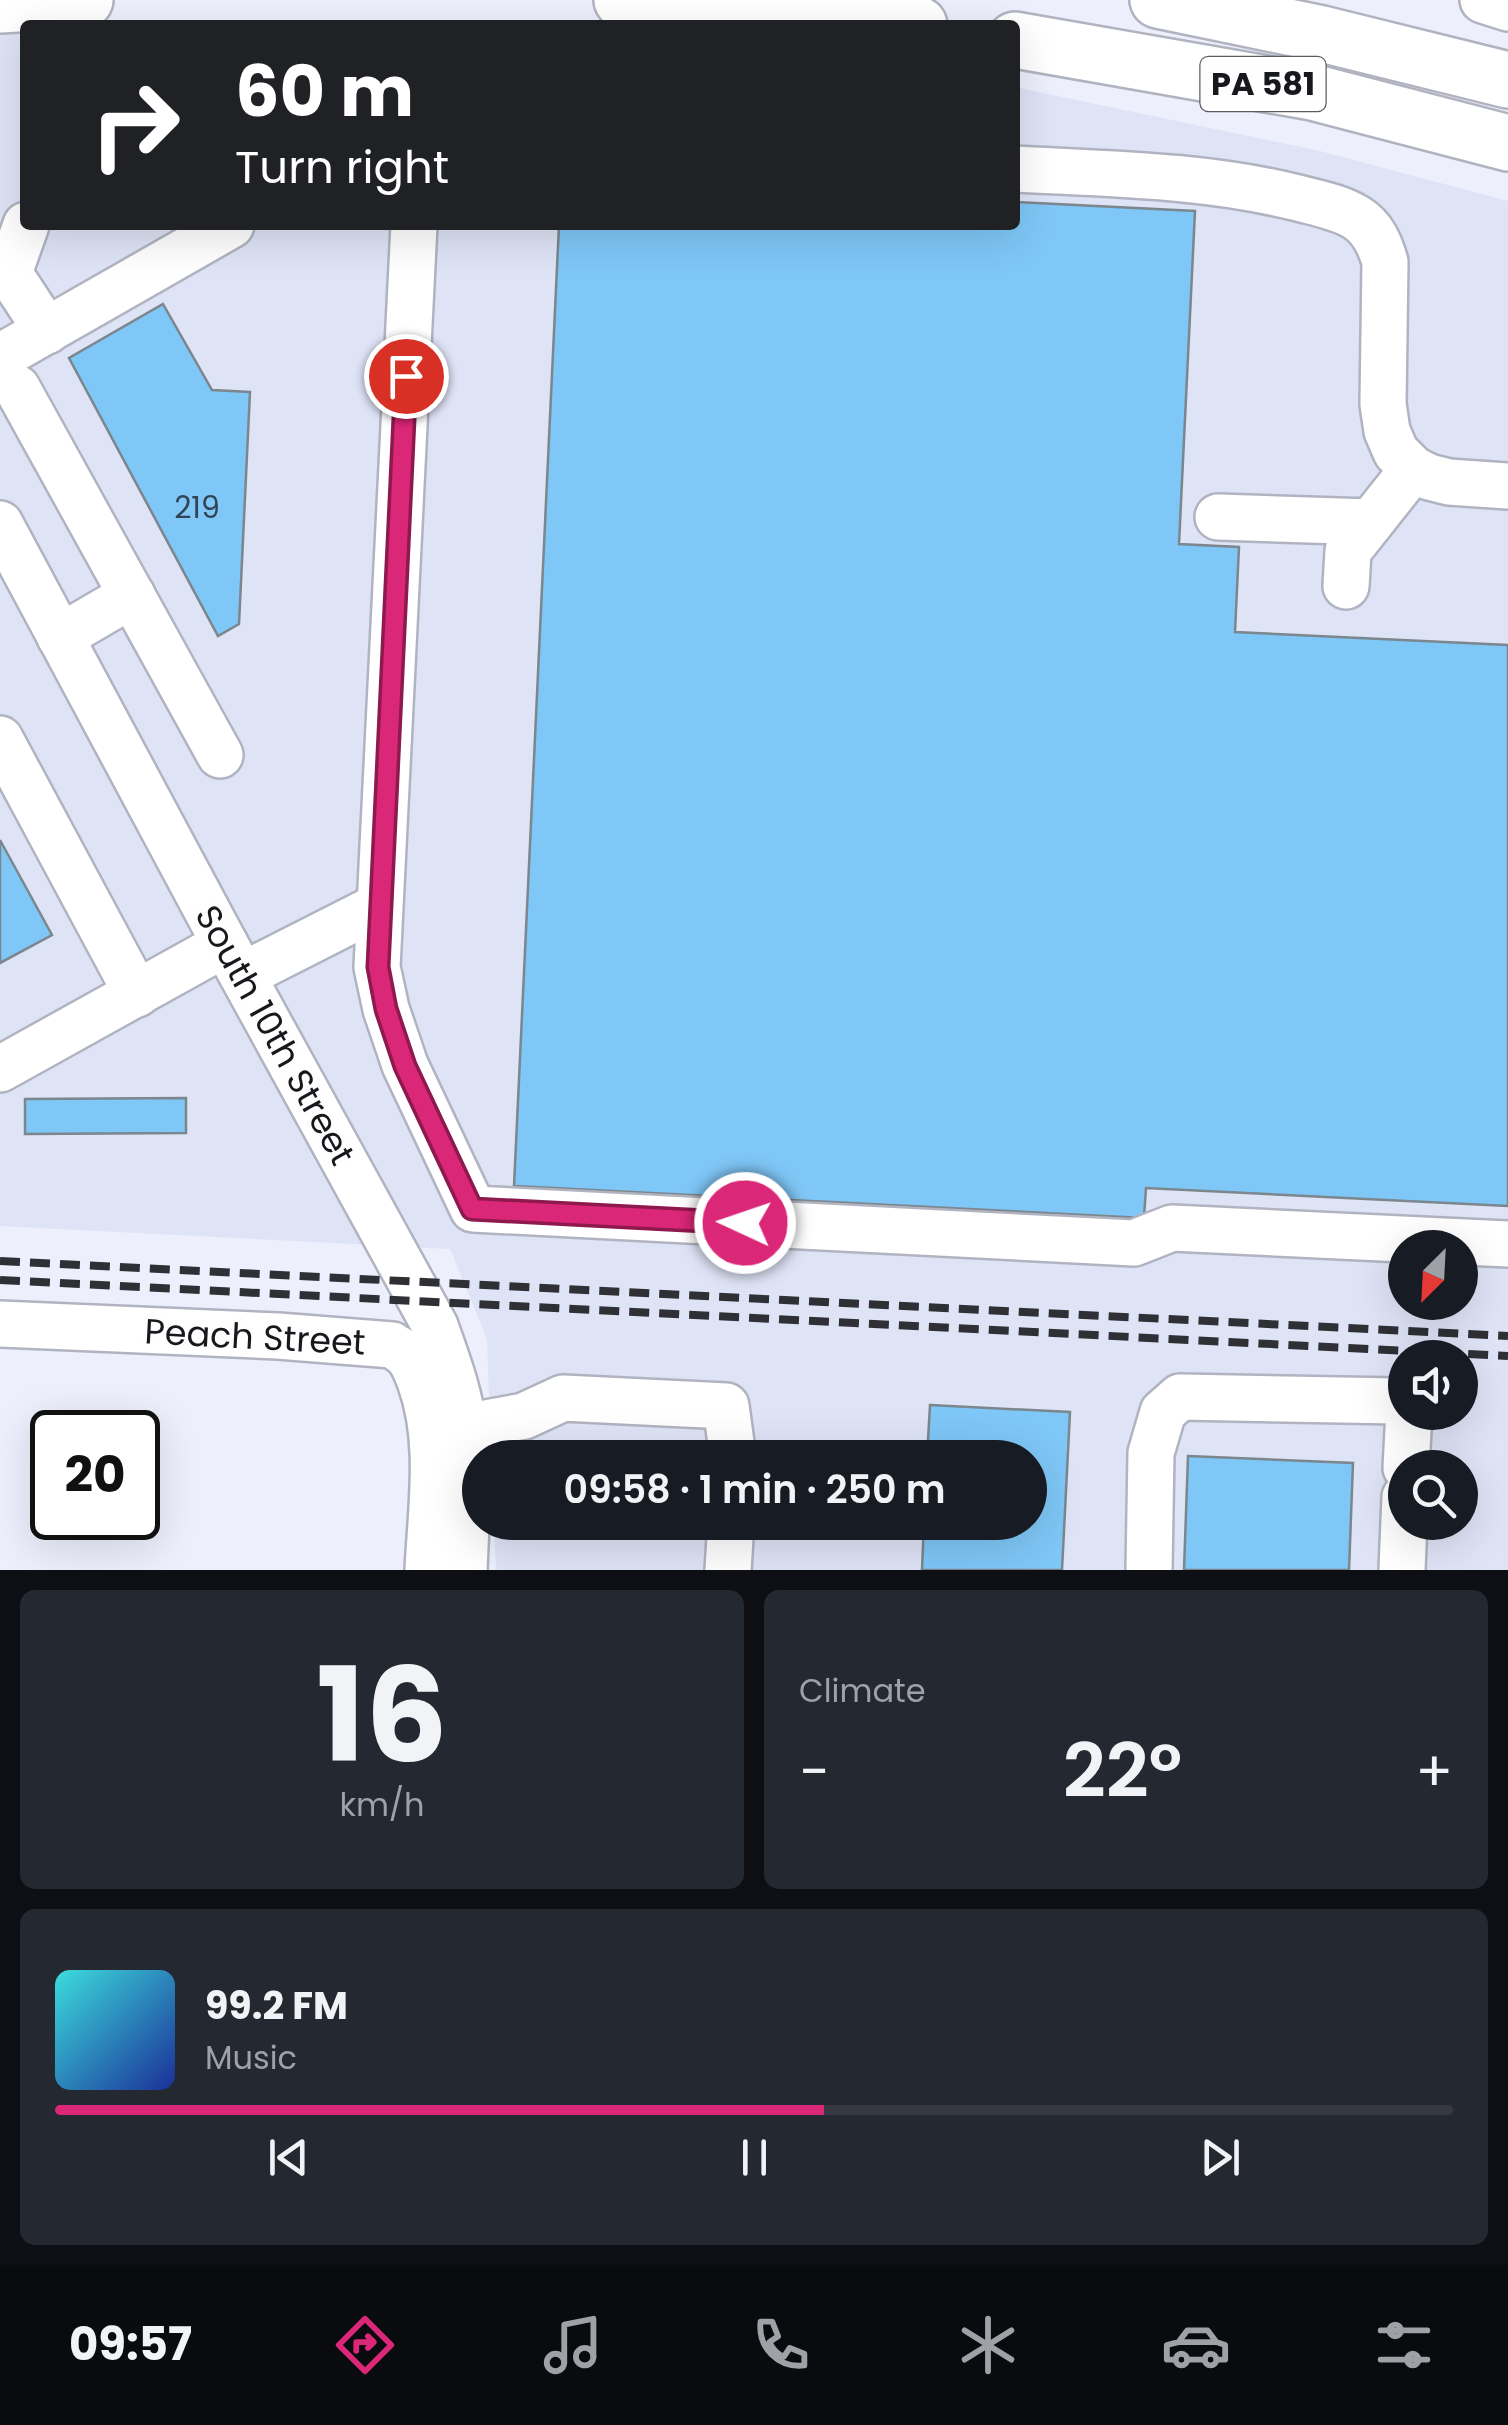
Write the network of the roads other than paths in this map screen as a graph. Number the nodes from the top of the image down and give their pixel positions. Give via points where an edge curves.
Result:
1 (85, 0) edge
2 (622, 0) edge
3 (1158, 0) edge
4 (1483, 0) edge
5 (0, 5) edge
6 (1508, 8) edge
7 (867, 20) edge
8 (1020, 41) edge
9 (1508, 80) edge
10 (1508, 143) edge
11 (1020, 168) edge
12 (24, 230) edge
13 (222, 230) edge
14 (414, 230) edge
15 (46, 331) junction
16 (8, 372) edge
17 (1413, 469) junction
18 (1508, 486) edge
19 (1218, 517) dead end
20 (1371, 522) junction
21 (0, 524) edge
22 (1346, 586) dead end
23 (132, 595) junction
24 (60, 637) junction
25 (0, 739) edge
26 (220, 755) dead end
27 (379, 906) junction
28 (234, 960) junction
29 (138, 994) junction
30 (0, 1070) edge
31 (1508, 1244) edge
32 (0, 1324) edge
33 (1388, 1401) edge
34 (464, 1427) junction
35 (731, 1440) edge
36 (730, 1540) edge
37 (1403, 1540) edge
38 (428, 1570) edge
39 (464, 1570) edge
40 (728, 1570) edge
41 (1149, 1570) edge
42 (1402, 1570) edge

1 - 5 highway
2 - 7 highway
3 - 9 highway, PA 581
4 - 6 street
8 - 10 highway, PA 581 via 1312,92
11 - 17 street via 1207,181 1273,192 1358,218 1380,241 1385,262 1387,430
12 - 15 street via 9,273
13 - 15 street
14 - 27 street
15 - 16 street
16 - 23 street
17 - 18 street via 1448,482
17 - 20 street
19 - 20 street
20 - 22 street via 1348,552
21 - 24 street, South 10th Street
23 - 24 street
23 - 26 street
24 - 28 street, South 10th Street
25 - 29 street
27 - 28 street
27 - 31 street via 378,967 386,1009 405,1066 472,1209 1134,1244 1172,1228
28 - 29 street
28 - 34 street, South 10th Street via 434,1326
29 - 30 street
32 - 38 street, Peach Street via 392,1345 414,1366 432,1428
33 - 41 street via 1180,1397 1163,1412 1151,1453
34 - 35 street via 524,1416 563,1398 726,1406
34 - 39 street, South 10th Street
36 - 40 street
37 - 42 street

